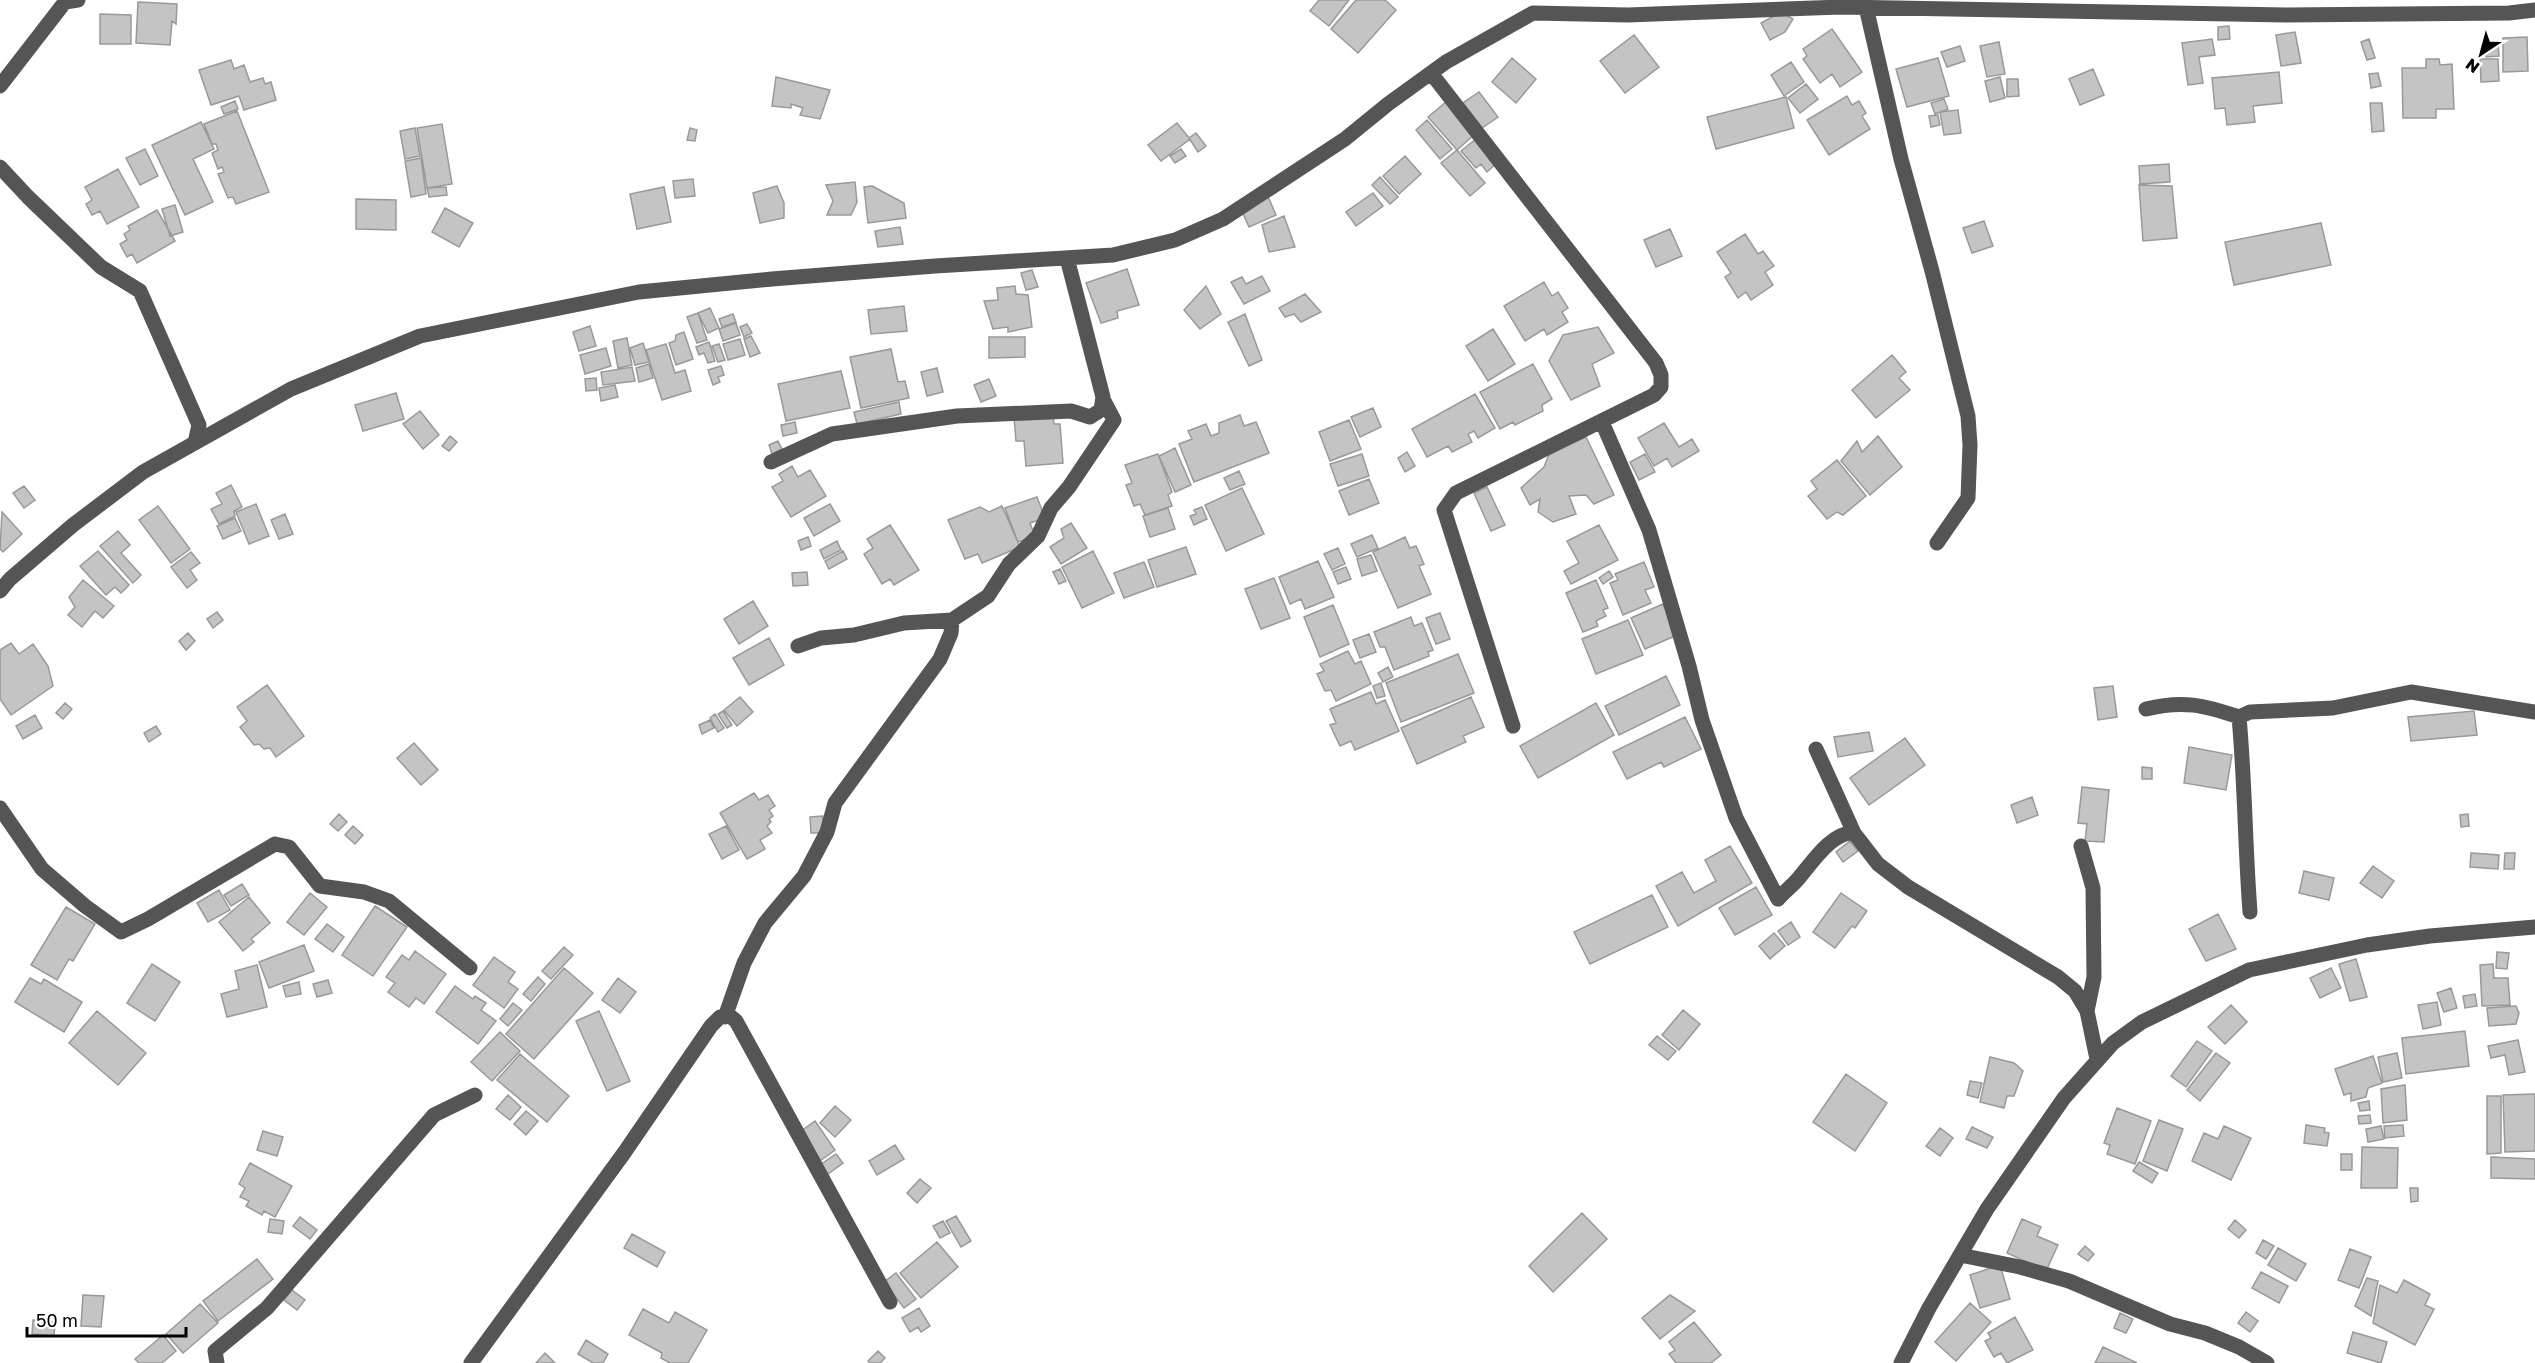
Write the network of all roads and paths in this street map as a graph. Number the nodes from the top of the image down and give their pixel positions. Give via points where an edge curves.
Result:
1 (78, 0) edge
2 (2501, 6) edge
3 (1536, 7) edge
4 (1866, 7) junction
5 (2535, 10) edge
6 (1431, 73) junction
7 (0, 86) edge
8 (0, 167) edge
9 (1067, 258) junction
10 (1104, 401) junction
11 (1602, 422) junction
12 (195, 443) junction
13 (771, 462) dead end
14 (1937, 543) dead end
15 (0, 591) edge
16 (952, 620) junction
17 (798, 646) dead end
18 (2146, 709) dead end
19 (2535, 712) edge
20 (2239, 717) junction
21 (1513, 726) dead end
22 (1816, 749) dead end
23 (0, 808) edge
24 (1854, 832) junction
25 (2081, 846) dead end
26 (2250, 912) dead end
27 (2535, 927) edge
28 (470, 968) dead end
29 (2087, 1011) junction
30 (725, 1017) junction
31 (2097, 1059) junction
32 (475, 1095) dead end
33 (1960, 1255) junction
34 (890, 1302) dead end
35 (217, 1363) edge
36 (471, 1363) edge
37 (1901, 1363) edge
38 (2267, 1363) edge

1 - 7 street via 65,2
2 - 4 street via 2286,15
2 - 5 street
3 - 4 street via 1628,15
3 - 6 street
4 - 14 street via 1968,416 1968,498
6 - 9 street via 1346,139 1222,219 1175,240 1113,255
6 - 11 street via 1656,363 1661,387 1654,395
8 - 12 street via 101,267 140,291 199,425
9 - 10 street
9 - 12 street via 651,291 420,336 291,389
10 - 13 street via 1101,410 1090,417 1071,411 957,416 832,434
10 - 16 street via 1114,420 1051,508 1038,536 1009,564 988,596
11 - 21 street via 1456,493 1444,510
11 - 24 street via 1649,530 1702,720 1736,818 1778,899 1820,851 1847,832
12 - 15 street via 143,472 81,518
16 - 17 street via 904,622
16 - 30 street via 940,659 835,803 804,876 765,923 744,963
18 - 20 street via 2170,704 2204,705
19 - 20 street via 2411,692 2333,708 2250,712
20 - 26 street
22 - 24 street
23 - 28 street via 42,869 121,932 275,844 289,847 320,886 364,892 389,901
24 - 29 street via 1878,864 1936,904 2058,977 2075,991
25 - 29 street via 2093,888 2094,977
27 - 31 street via 2367,945 2249,970 2142,1022
29 - 31 street
30 - 34 street via 730,1016 742,1030
30 - 36 street via 711,1026
31 - 33 street via 2064,1098
32 - 35 street via 434,1115 267,1308 215,1351
33 - 37 street
33 - 38 street via 2069,1281 2170,1324 2239,1347

